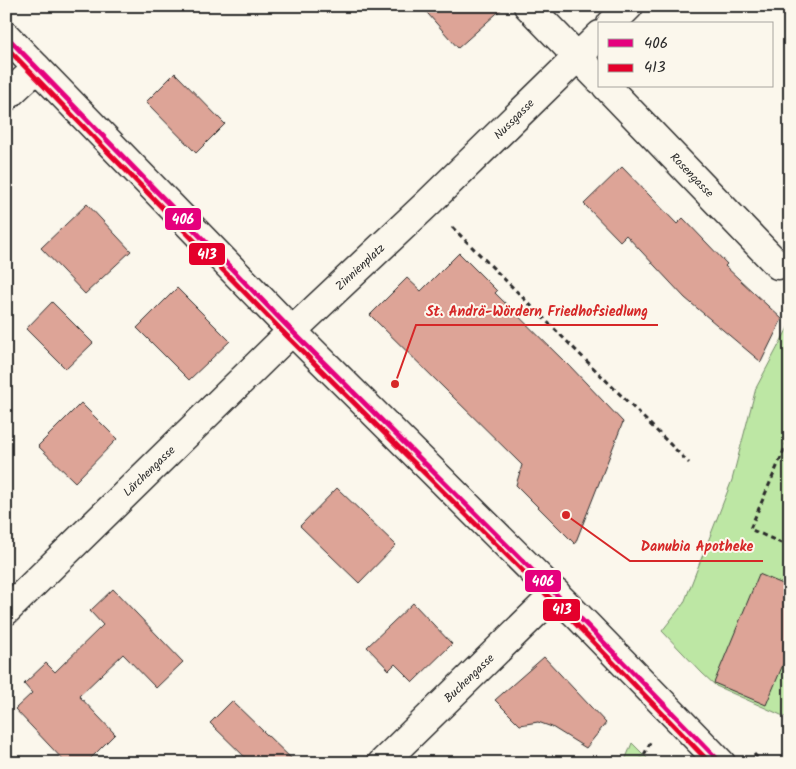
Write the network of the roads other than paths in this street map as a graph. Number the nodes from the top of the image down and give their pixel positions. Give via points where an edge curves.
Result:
1 (528, 6) edge
2 (629, 6) edge
3 (613, 22) edge
4 (6, 36) edge
5 (598, 37) edge
6 (577, 56) junction
7 (38, 68) junction
8 (598, 78) edge
9 (608, 88) edge
10 (6, 98) edge
11 (428, 203) joint
12 (778, 264) dead end
13 (292, 331) junction
14 (556, 593) junction
15 (6, 611) edge
16 (382, 763) edge
17 (721, 763) edge

1 - 6 street
2 - 3 street
4 - 7 street
5 - 6 street, Nussgasse
6 - 8 street
6 - 11 street, Nussgasse
7 - 10 street
7 - 13 street
9 - 12 street, Rosengasse
11 - 13 street, Zinnienplatz
13 - 14 street
13 - 15 street, Lärchengasse
14 - 16 street, Buchengasse
14 - 17 street

